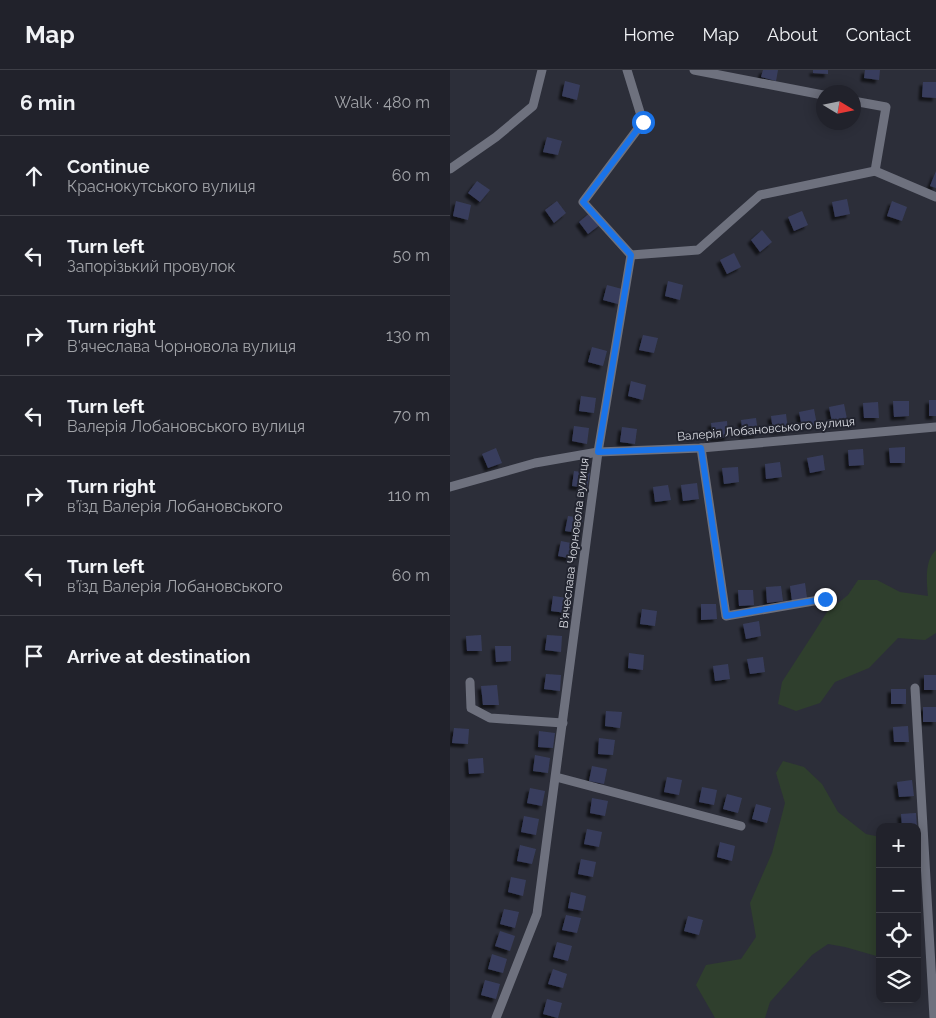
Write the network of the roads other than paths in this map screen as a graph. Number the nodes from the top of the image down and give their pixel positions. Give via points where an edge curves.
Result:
1 (542, 70) edge
2 (627, 70) edge
3 (694, 70) edge
4 (816, 93) edge
5 (861, 102) edge
6 (450, 169) edge
7 (875, 171) junction
8 (936, 197) edge
9 (631, 255) junction
10 (936, 426) edge
11 (701, 448) junction
12 (598, 452) junction
13 (450, 487) edge
14 (825, 599) dead end
15 (470, 682) dead end
16 (915, 688) dead end
17 (563, 723) junction
18 (556, 777) junction
19 (741, 826) dead end
20 (496, 1018) edge
21 (934, 1018) edge

1 - 6 street via 533,106
2 - 9 street via 643,122 583,202
3 - 4 street
5 - 7 street via 886,107
7 - 8 street
7 - 9 street via 760,195 698,250
9 - 12 street, В'ячеслава Чорновола вулиця
10 - 11 street, Валерія Лобановського вулиця
11 - 12 street, Валерія Лобановського вулиця
11 - 14 street via 726,616
12 - 13 street, Валерія Лобановського вулиця via 535,463
12 - 17 street, В'ячеслава Чорновола вулиця
15 - 17 street via 471,708 490,718
16 - 21 street
17 - 18 street, В'ячеслава Чорновола вулиця
18 - 19 street
18 - 20 street, В'ячеслава Чорновола вулиця via 537,914

